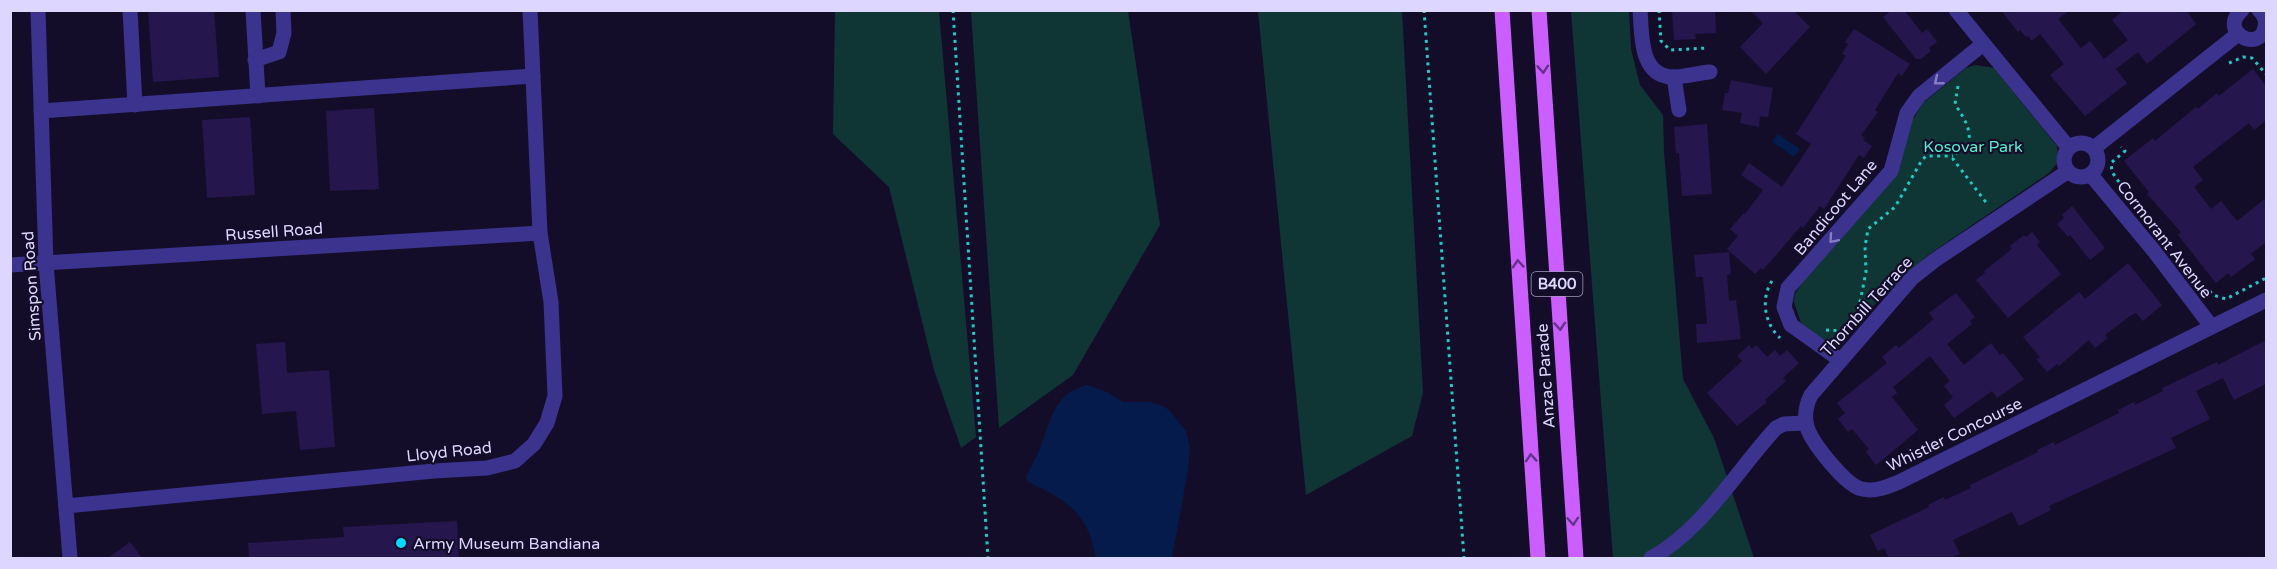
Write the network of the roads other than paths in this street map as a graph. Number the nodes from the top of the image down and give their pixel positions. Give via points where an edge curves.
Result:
1 (38, 10) edge
2 (130, 10) edge
3 (253, 10) edge
4 (283, 10) edge
5 (530, 10) edge
6 (1502, 10) edge
7 (1539, 10) edge
8 (1640, 10) edge
9 (1956, 10) edge
10 (2259, 10) edge
11 (2240, 11) edge
12 (2238, 34) junction
13 (2264, 34) edge
14 (1983, 44) junction
15 (255, 60) junction
16 (1710, 72) dead end
17 (533, 76) junction
18 (1674, 77) junction
19 (258, 96) junction
20 (135, 105) junction
21 (1679, 110) dead end
22 (41, 111) junction
23 (2069, 148) junction
24 (2094, 148) junction
25 (2067, 172) junction
26 (2091, 175) junction
27 (540, 233) junction
28 (46, 264) junction
29 (10, 266) edge
30 (2266, 300) edge
31 (2211, 326) junction
32 (1840, 360) junction
33 (1806, 423) junction
34 (66, 506) junction
35 (70, 558) edge
36 (1538, 558) edge
37 (1576, 558) edge
38 (1651, 558) edge

1 - 22 street, Simspon Road
2 - 20 street
3 - 15 street
4 - 15 street via 284,33 279,52
5 - 17 street, Lloyd Road
36 -> 6 main road, Anzac Parade / B400
7 -> 37 main road, Anzac Parade / B400
8 - 18 street via 1646,58 1658,72
9 - 14 street
10 - 13 street via 2265,19
11 - 12 street via 2234,20
12 - 13 street via 2246,39
12 - 24 street
14 - 23 street
14 -> 32 street, Bandicoot Lane via 1919,96 1907,113 1892,171 1788,288 1784,302 1786,317 1793,327
15 - 19 street
16 - 18 street
17 - 19 street
17 - 27 street, Lloyd Road
18 - 21 street
19 - 20 street
20 - 22 street
22 - 28 street, Simspon Road
23 - 24 street via 2078,143
23 - 25 street via 2063,158
24 - 26 street via 2098,165
25 - 26 street via 2080,178
25 - 32 street, Thornbill Terrace via 1912,278
26 - 31 street, Cormorant Avenue
27 - 28 street, Russell Road
27 - 34 street, Lloyd Road via 551,302 555,396 547,423 534,444 515,461 487,468
28 - 29 street, Russell Road
28 - 34 street, Simspon Road
30 - 31 street, Whistler Concourse
31 - 33 street, Whistler Concourse via 1880,489 1862,489 1849,482 1815,442
32 - 33 street, Thornbill Terrace via 1809,399
33 - 38 street via 1776,428 1692,528 1674,545
34 - 35 street, Simspon Road

